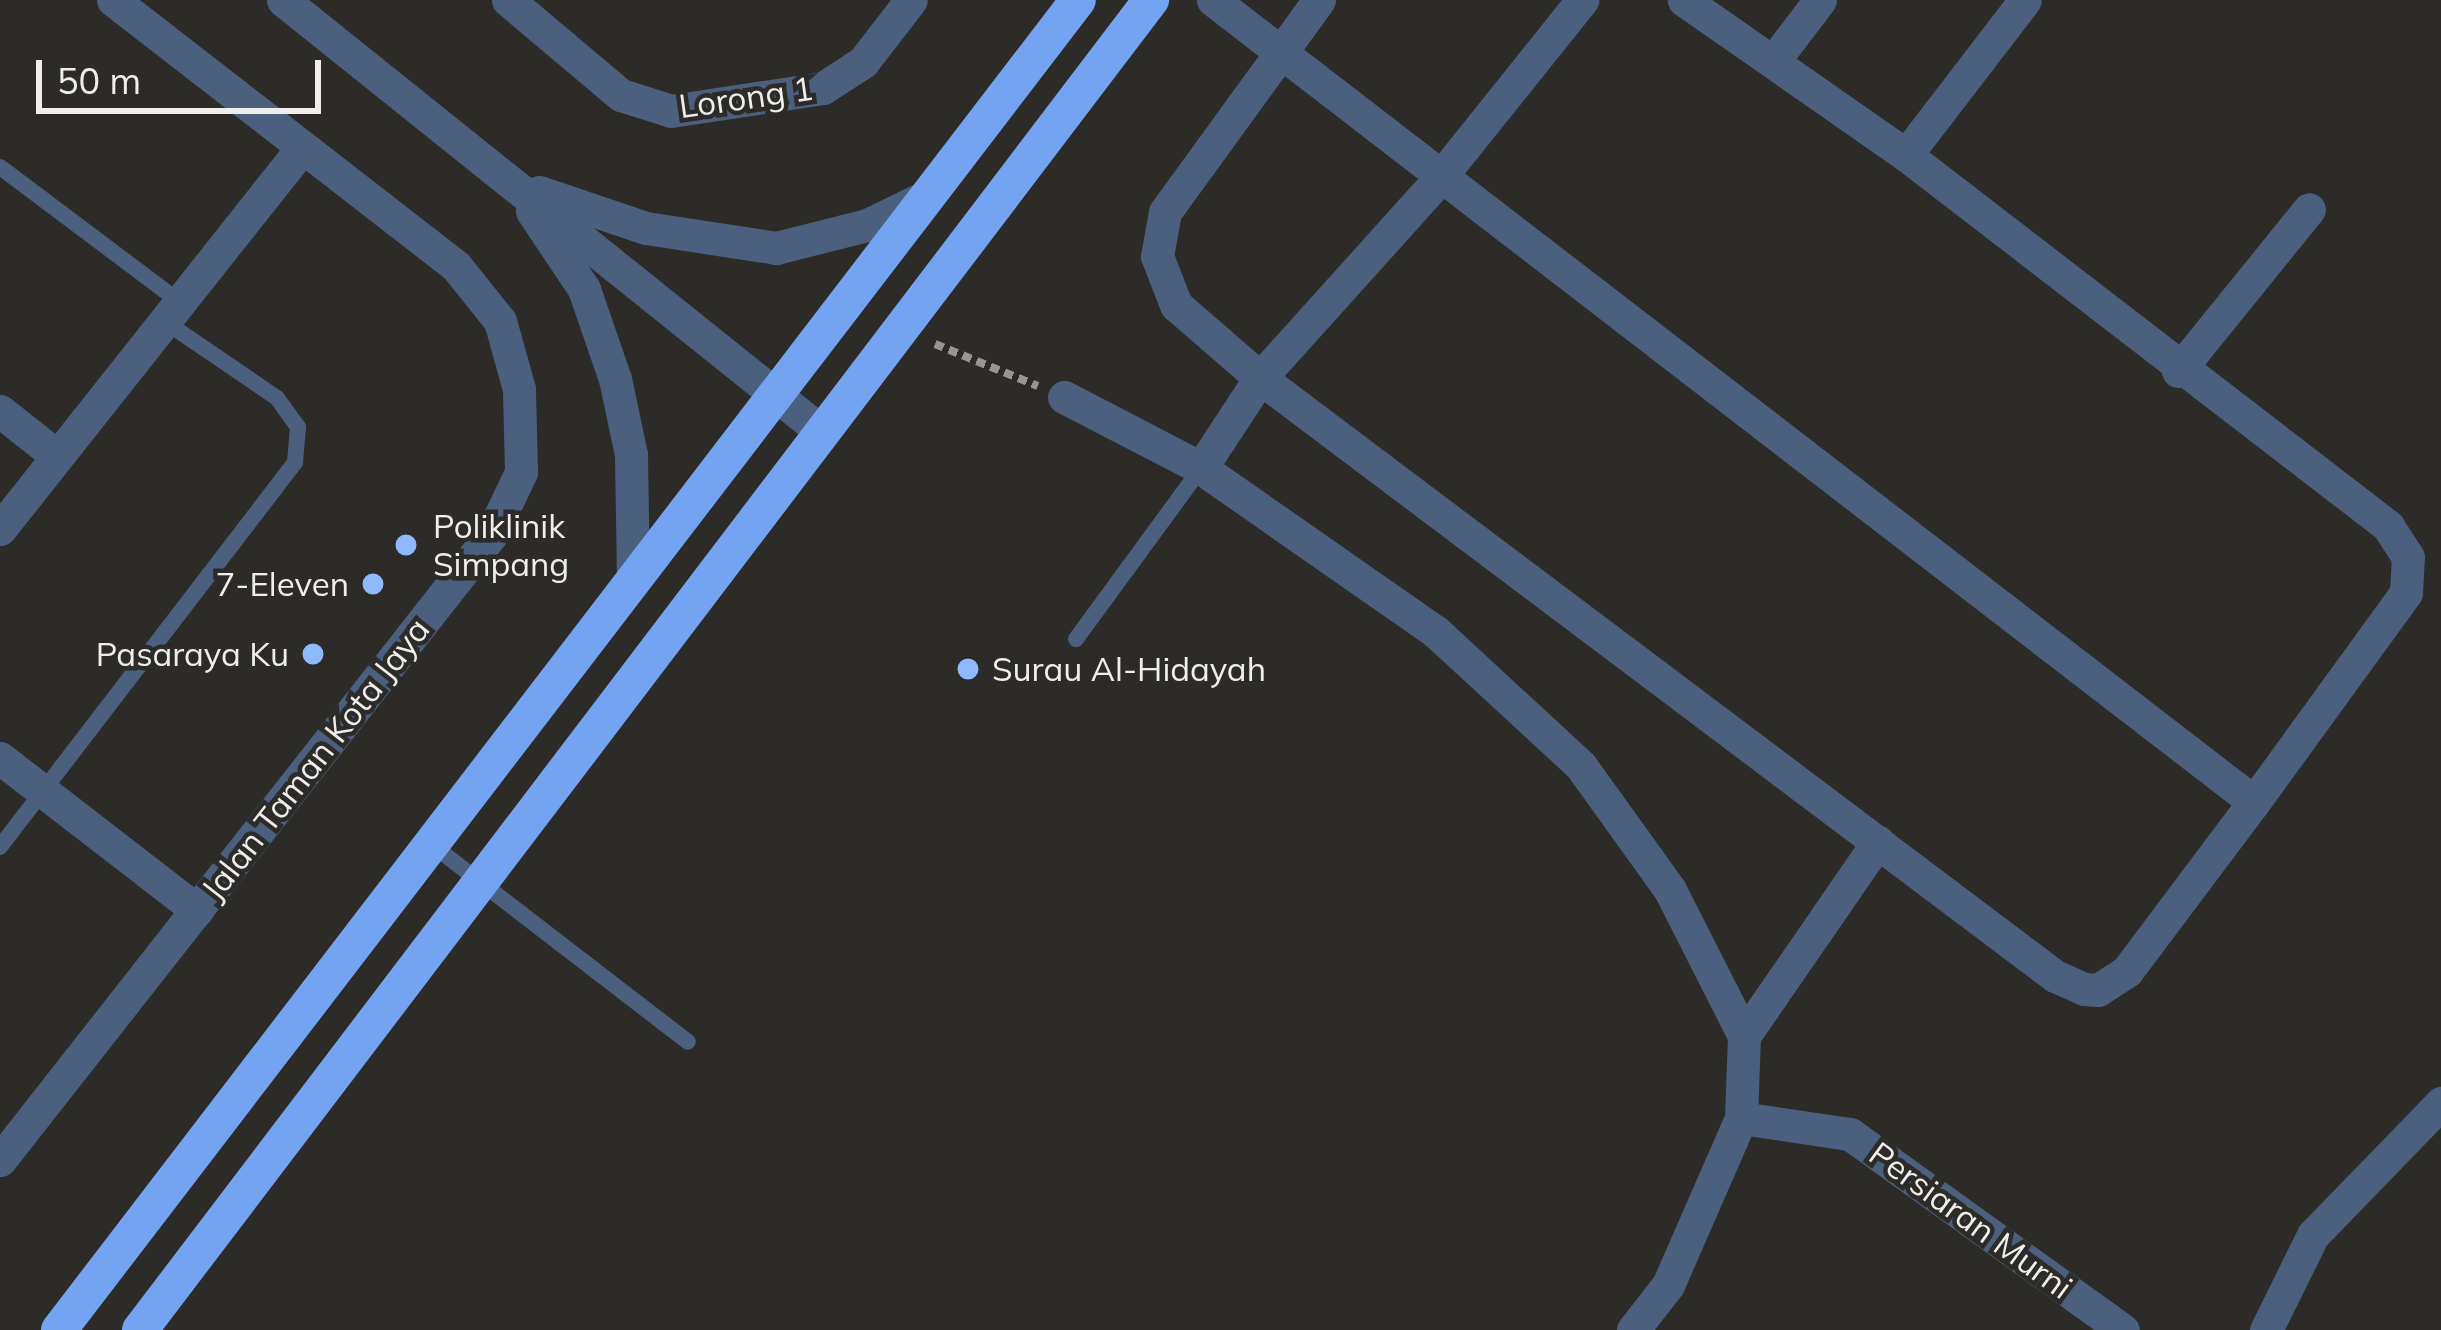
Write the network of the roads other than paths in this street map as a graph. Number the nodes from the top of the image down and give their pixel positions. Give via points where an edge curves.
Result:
1 (113, 0) edge
2 (283, 0) edge
3 (508, 0) edge
4 (911, 0) edge
5 (1078, 0) edge
6 (1151, 0) edge
7 (1214, 0) edge
8 (1319, 0) edge
9 (1582, 0) edge
10 (1684, 0) edge
11 (1820, 0) edge
12 (2025, 0) edge
13 (1279, 53) junction
14 (1775, 58) junction
15 (301, 149) junction
16 (1906, 155) junction
17 (0, 166) edge
18 (1438, 180) junction
19 (515, 184) junction
20 (928, 196) junction
21 (2309, 209) dead end
22 (172, 311) junction
23 (2178, 371) junction
24 (1260, 379) junction
25 (776, 393) junction
26 (1064, 397) road end
27 (0, 411) edge
28 (822, 432) junction
29 (57, 456) junction
30 (1201, 468) junction
31 (0, 529) edge
32 (633, 580) junction
33 (1076, 639) dead end
34 (0, 758) edge
35 (44, 792) junction
36 (2254, 802) junction
37 (1878, 842) junction
38 (431, 844) junction
39 (0, 847) edge
40 (480, 883) junction
41 (197, 910) junction
42 (1744, 1036) junction
43 (688, 1042) dead end
44 (2441, 1103) edge
45 (1741, 1118) junction
46 (0, 1160) edge
47 (58, 1330) edge
48 (140, 1330) edge
49 (1633, 1330) edge
50 (2123, 1330) edge
51 (2266, 1330) edge

1 - 15 street, Jalan Taman Kota Jaya
2 - 19 street
3 - 4 street, Lorong 1 via 621,95 671,111 823,88 863,62
5 - 20 highway
6 - 28 highway
7 - 13 street
8 - 13 street
9 - 18 street
10 - 14 street
11 - 14 street
12 - 16 street
13 - 18 street
13 - 24 street via 1166,212 1157,256 1176,305
14 - 16 street
15 - 22 street
15 - 41 street, Jalan Taman Kota Jaya via 456,266 500,321 519,389 520,472 491,536
16 - 23 street
17 - 22 lane
18 - 24 street
18 - 36 street
19 - 20 street via 646,228 776,248 867,225
19 - 25 street
19 - 32 street via 584,290 615,379 631,454
20 - 25 highway
21 - 23 street
22 - 29 street
22 - 35 lane via 277,398 298,427 295,462
23 - 36 street via 2388,526 2408,557 2406,593
24 - 30 street
24 - 37 street
25 - 28 street
25 - 32 highway
26 - 30 street
27 - 29 street
28 - 40 highway
29 - 31 street
30 - 33 lane
30 - 42 street via 1436,632 1581,766 1670,890
32 - 38 highway
34 - 35 street
35 - 39 lane
35 - 41 street
36 - 37 street via 2127,971 2098,990 2055,976
37 - 42 street
38 - 40 lane
38 - 47 highway
40 - 43 lane
40 - 48 highway
41 - 46 street, Jalan Taman Kota Jaya
42 - 45 street
44 - 51 street via 2313,1235
45 - 49 street via 1668,1286
45 - 50 street, Persiaran Murni via 1850,1134

